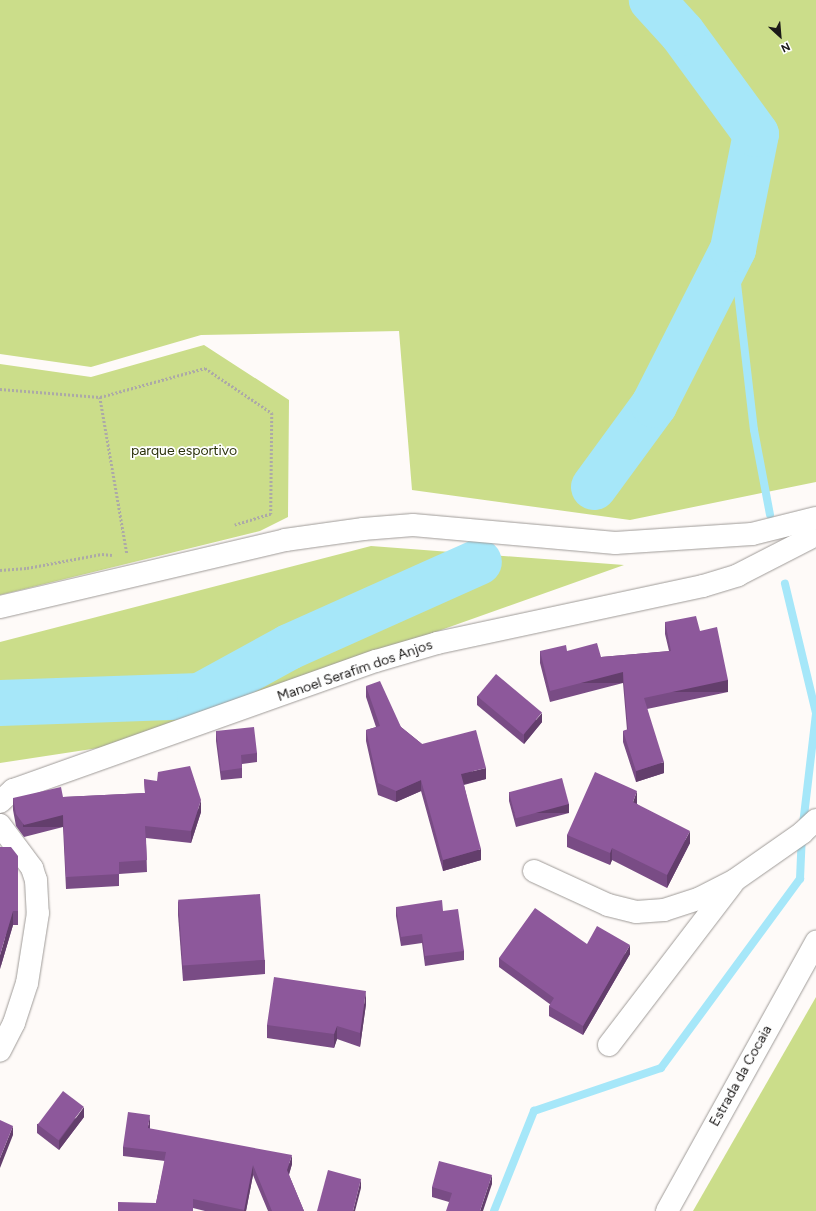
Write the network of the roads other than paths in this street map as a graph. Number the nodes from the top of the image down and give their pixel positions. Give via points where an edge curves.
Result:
1 (812, 533) edge
2 (0, 607) edge
3 (0, 802) edge
4 (816, 820) edge
5 (0, 825) edge
6 (534, 871) dead end
7 (735, 880) junction
8 (816, 942) edge
9 (609, 1045) dead end
10 (0, 1051) edge
11 (667, 1211) edge

1 - 2 street via 752,534 708,539 615,543 413,525 363,529 285,540
1 - 3 street, Manoel Serafim dos Anjos via 738,575 702,586 437,643 376,661 13,790
4 - 7 street via 802,833
5 - 10 street via 32,868 36,880 38,913 27,983 14,1023
6 - 7 street via 608,905 636,912 664,910 700,898
7 - 9 street
8 - 11 street, Estrada da Cocaia

